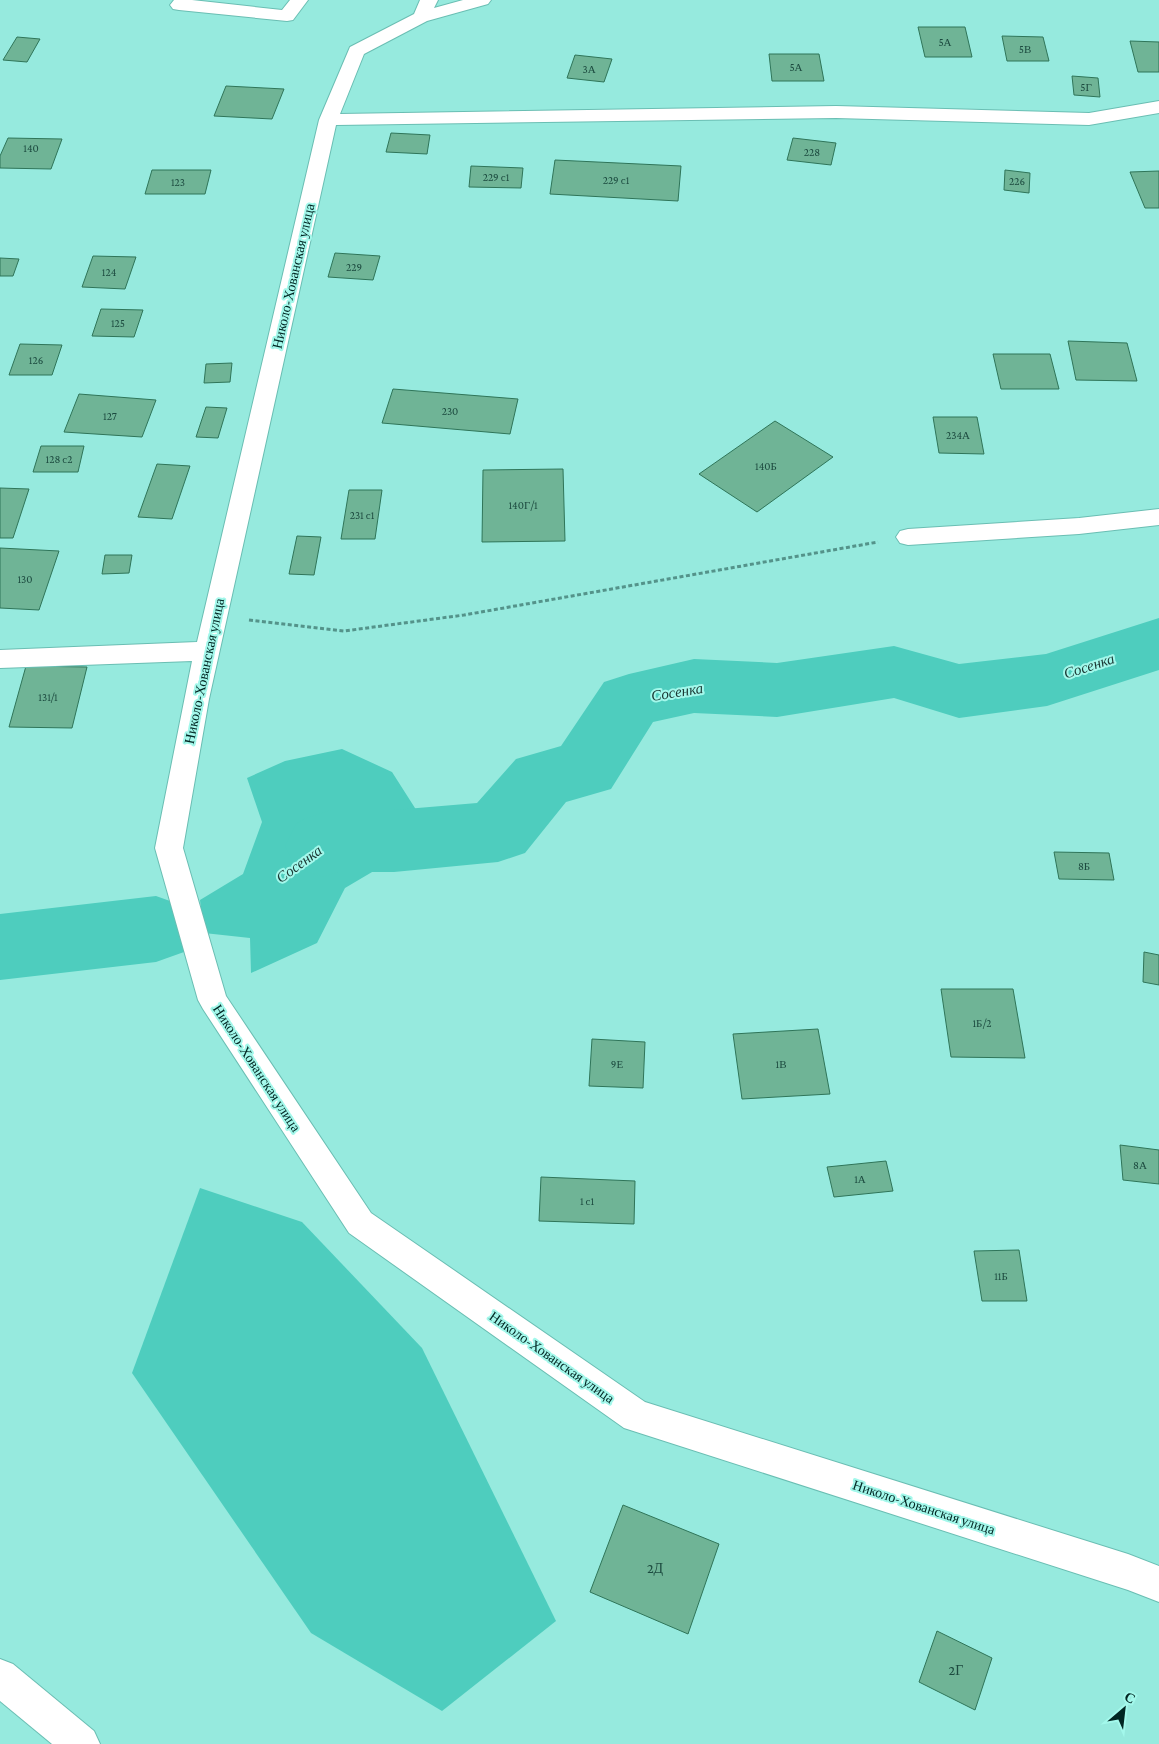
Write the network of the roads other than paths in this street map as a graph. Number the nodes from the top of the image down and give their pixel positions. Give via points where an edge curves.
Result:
1 (183, 0) edge
2 (299, 0) edge
3 (482, 0) edge
4 (425, 9) edge
5 (1159, 108) edge
6 (328, 120) junction
7 (1159, 517) edge
8 (908, 537) road end
9 (207, 651) junction
10 (0, 659) edge
11 (1159, 1584) edge
12 (0, 1677) edge
13 (81, 1744) edge

1 - 2 street via 179,6 287,16
3 - 4 street, Николо-Хованская улица
4 - 6 street, Николо-Хованская улица via 356,51
5 - 6 street via 1089,119 836,112
6 - 9 street, Николо-Хованская улица
7 - 8 street via 1079,526
9 - 10 street
9 - 11 street, Николо-Хованская улица via 169,848 213,1000 360,1223 636,1416
12 - 13 street

